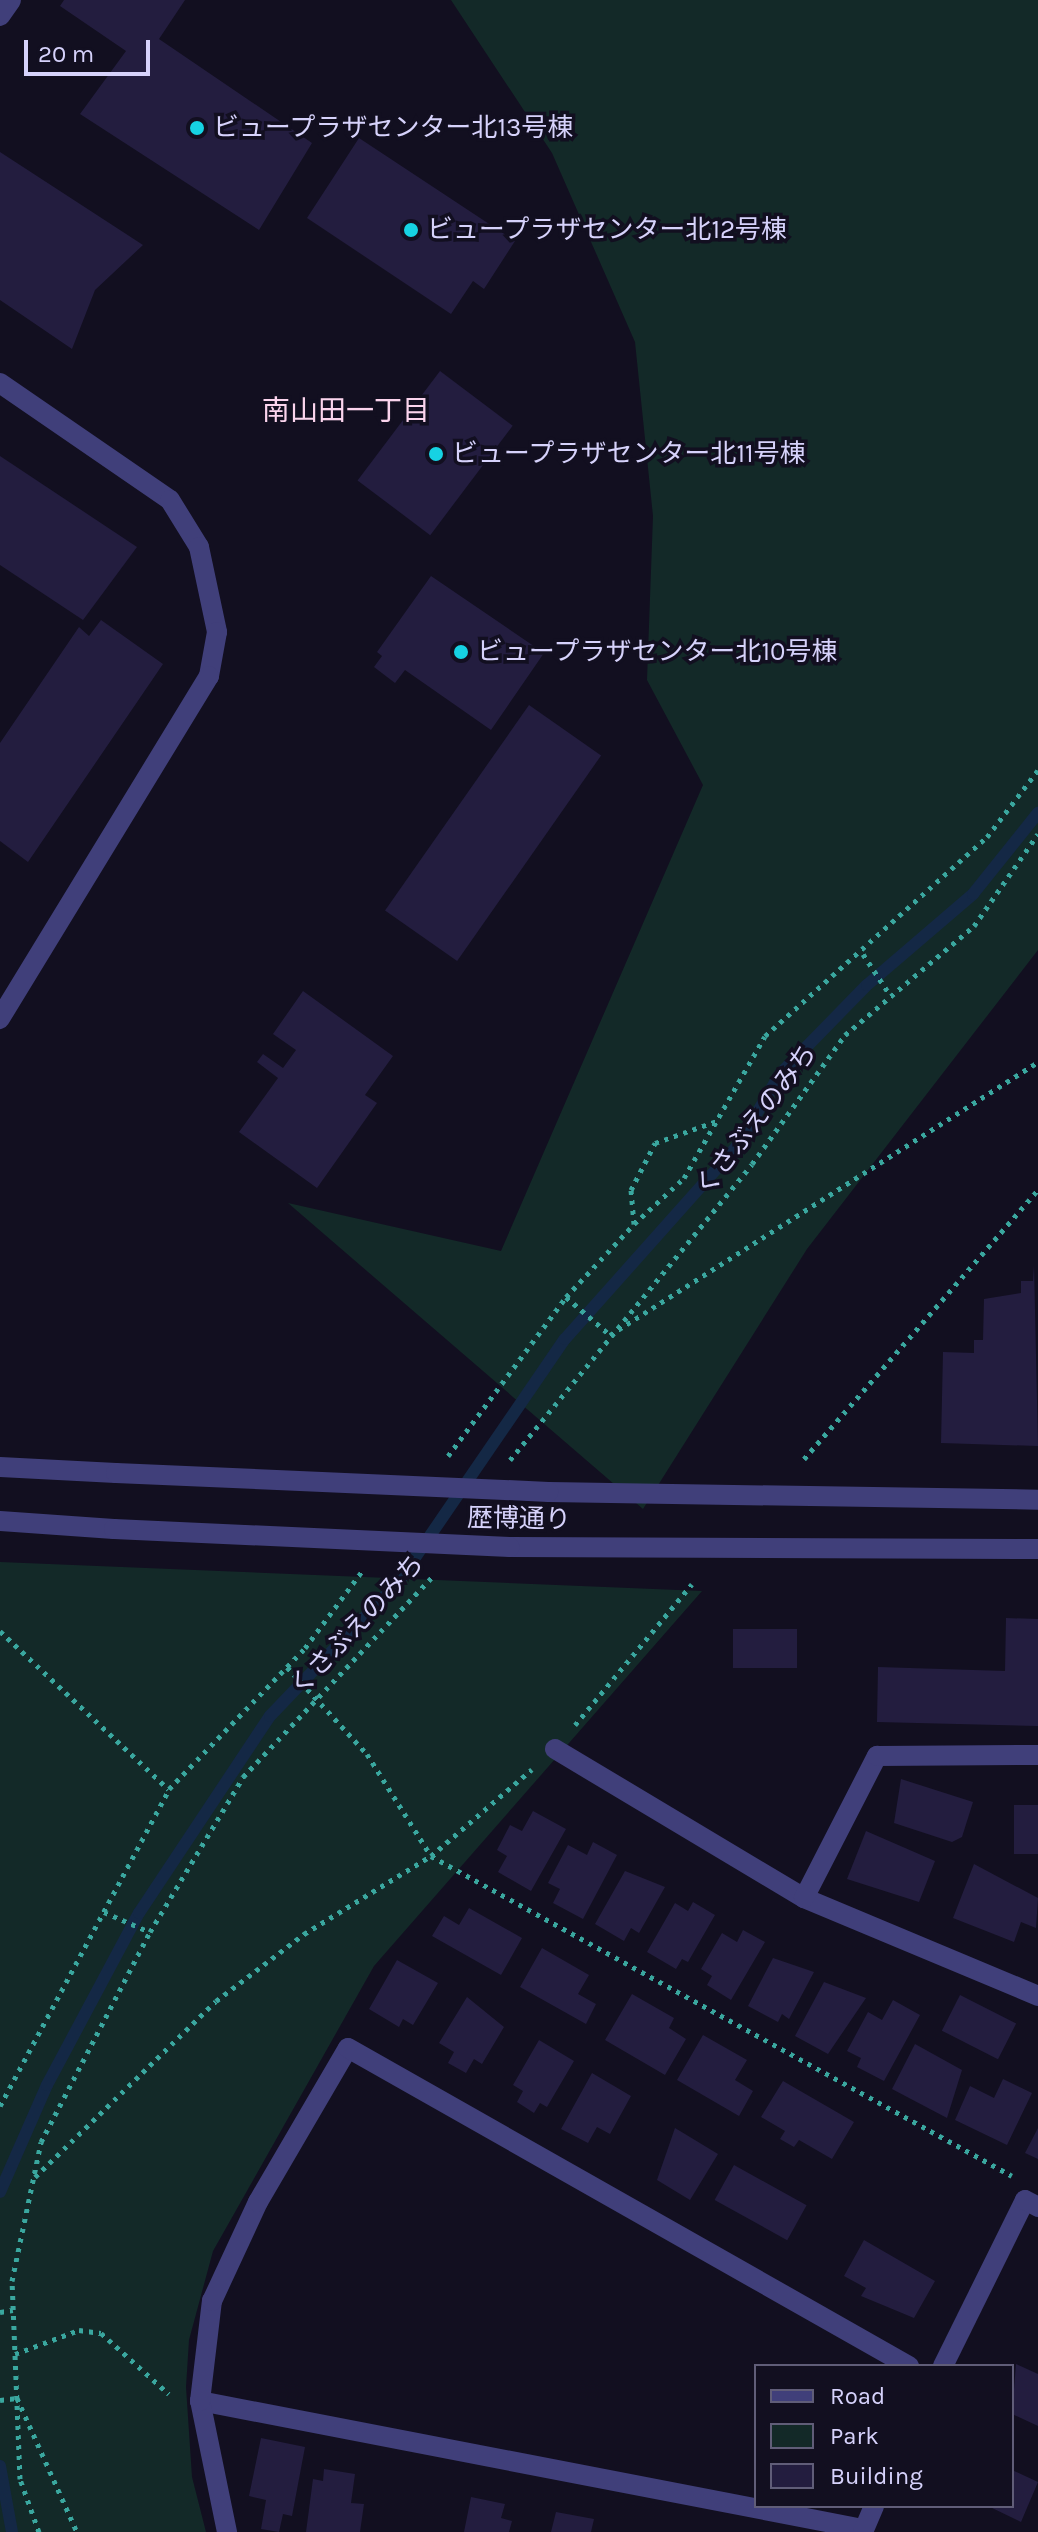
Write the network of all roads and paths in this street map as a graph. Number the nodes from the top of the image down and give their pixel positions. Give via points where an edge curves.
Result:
1 (11, 0) edge
2 (0, 16) edge
3 (0, 383) edge
4 (1038, 770) edge
5 (1038, 834) edge
6 (863, 954) junction
7 (890, 995) junction
8 (0, 1019) edge
9 (1038, 1062) edge
10 (720, 1120) junction
11 (1038, 1190) edge
12 (634, 1224) junction
13 (566, 1297) junction
14 (610, 1335) junction
15 (804, 1459) dead end
16 (445, 1460) dead end
17 (0, 1467) edge
18 (503, 1470) dead end
19 (1038, 1500) edge
20 (0, 1521) edge
21 (1038, 1549) edge
22 (370, 1560) dead end
23 (436, 1572) dead end
24 (692, 1584) dead end
25 (0, 1631) edge
26 (287, 1667) junction
27 (319, 1695) junction
28 (555, 1749) junction
29 (1038, 1755) edge
30 (169, 1789) junction
31 (431, 1856) junction
32 (804, 1898) junction
33 (104, 1912) junction
34 (150, 1932) junction
35 (1038, 1996) edge
36 (0, 2106) edge
37 (34, 2178) junction
38 (1032, 2204) edge
39 (13, 2310) junction
40 (0, 2312) edge
41 (15, 2354) junction
42 (905, 2364) edge
43 (944, 2364) edge
44 (17, 2398) junction
45 (0, 2400) edge
46 (200, 2401) junction
47 (873, 2508) edge
48 (863, 2530) edge
49 (39, 2532) edge
50 (77, 2532) edge
51 (227, 2532) edge

1 - 2 street
3 - 8 street via 170,500 199,547 217,632 209,676
4 - 6 path, くさぶえのみち via 987,837
5 - 7 path, くさぶえのみち via 974,926
6 - 7 path
6 - 10 path, くさぶえのみち via 812,987 765,1036
7 - 14 path, くさぶえのみち via 845,1035 752,1164
9 - 14 path
10 - 12 path, くさぶえのみち via 684,1178
10 - 12 path, くさぶえのみち via 655,1143 631,1190
11 - 15 path
12 - 13 path, くさぶえのみち
13 - 14 path
13 - 16 path, くさぶえのみち
14 - 18 path, くさぶえのみち
17 - 19 street, 歴博通り, bridge via 549,1492
20 - 21 street, 歴博通り, bridge via 510,1547
22 - 26 path, くさぶえのみち
23 - 27 path, くさぶえのみち
24 - 28 path
25 - 30 path
26 - 27 path
26 - 30 path, くさぶえのみち
27 - 31 path
27 - 34 path, くさぶえのみち via 243,1777
28 - 31 path
28 - 32 street
29 - 32 street via 877,1756
30 - 33 path, くさぶえのみち
31 - 37 path via 304,1934 216,2001
31 - 38 path via 1008,2170
32 - 35 street
33 - 34 path
33 - 36 path, くさぶえのみち
34 - 37 path, くさぶえのみち via 41,2142
37 - 39 path, くさぶえのみち via 12,2281
38 - 43 street
39 - 40 path
39 - 41 path, くさぶえのみち
41 - 44 path, くさぶえのみち
41 - 46 path via 79,2330 101,2333 176,2400
42 - 46 street via 348,2048 258,2202 212,2301
44 - 45 path
44 - 49 path, くさぶえのみち via 20,2479
44 - 50 path
46 - 48 street
46 - 51 street
47 - 48 street

